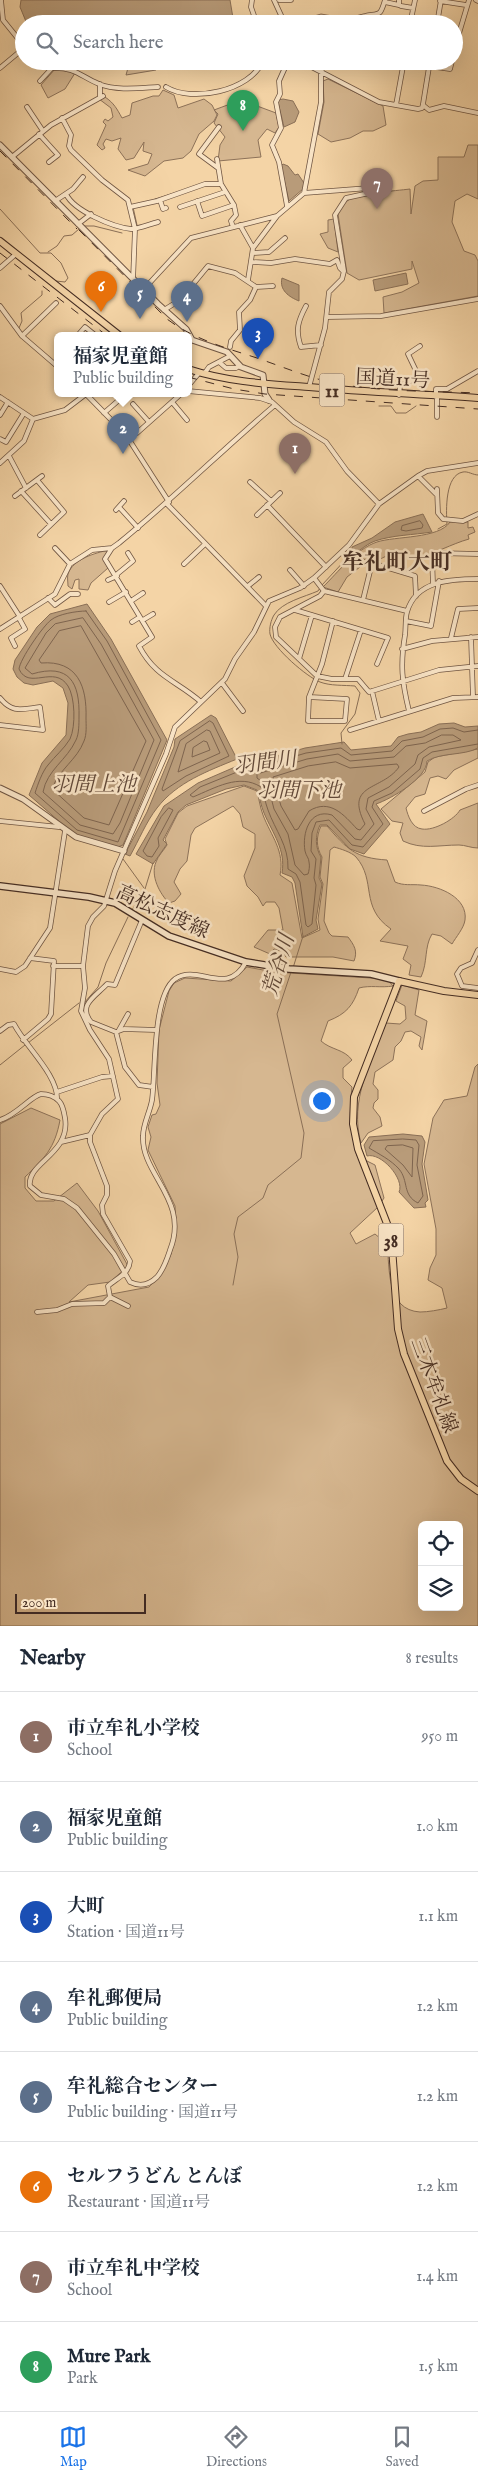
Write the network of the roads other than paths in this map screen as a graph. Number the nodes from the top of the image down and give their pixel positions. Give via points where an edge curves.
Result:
1 (1, 0) edge
2 (252, 0) edge
3 (274, 0) edge
4 (279, 0) edge
5 (291, 0) edge
6 (399, 0) edge
7 (415, 0) edge
8 (469, 0) edge
9 (385, 1) edge
10 (440, 1) edge
11 (466, 5) junction
12 (401, 6) dead end
13 (413, 8) junction
14 (254, 15) edge
15 (281, 15) edge
16 (376, 15) edge
17 (412, 15) edge
18 (438, 15) edge
19 (462, 15) edge
20 (15, 35) edge
21 (15, 55) edge
22 (0, 68) edge
23 (50, 70) edge
24 (73, 70) edge
25 (257, 70) edge
26 (284, 70) edge
27 (317, 70) edge
28 (402, 70) edge
29 (429, 70) edge
30 (321, 72) junction
31 (40, 82) dead end
32 (100, 84) junction
33 (158, 87) dead end
34 (166, 88) dead end
35 (396, 106) junction
36 (423, 106) junction
37 (27, 107) dead end
38 (478, 113) edge
39 (62, 118) junction
40 (219, 127) dead end
41 (41, 133) junction
42 (0, 145) edge
43 (12, 157) junction
44 (218, 159) dead end
45 (49, 162) dead end
46 (218, 168) junction
47 (83, 177) dead end
48 (221, 184) junction
49 (225, 192) junction
50 (304, 193) junction
51 (66, 194) junction
52 (160, 200) junction
53 (55, 201) junction
54 (197, 201) junction
55 (234, 205) junction
56 (287, 206) junction
57 (130, 207) junction
58 (180, 207) dead end
59 (166, 208) dead end
60 (90, 214) junction
61 (277, 216) junction
62 (158, 222) dead end
63 (78, 224) junction
64 (240, 225) junction
65 (233, 227) junction
66 (135, 228) junction
67 (285, 238) dead end
68 (0, 241) edge
69 (253, 250) junction
70 (16, 254) junction
71 (252, 262) junction
72 (0, 268) edge
73 (344, 271) junction
74 (133, 280) junction
75 (248, 280) junction
76 (273, 286) dead end
77 (256, 287) junction
78 (144, 289) junction
79 (478, 299) edge
80 (56, 303) dead end
81 (0, 306) edge
82 (306, 306) dead end
83 (164, 310) junction
84 (327, 317) junction
85 (81, 332) edge
86 (91, 332) edge
87 (115, 332) edge
88 (188, 332) edge
89 (22, 336) junction
90 (192, 340) edge
91 (321, 345) junction
92 (420, 346) dead end
93 (230, 347) dead end
94 (230, 356) junction
95 (54, 362) edge
96 (219, 362) junction
97 (239, 366) junction
98 (192, 370) edge
99 (478, 371) edge
100 (202, 373) junction
101 (192, 382) edge
102 (265, 385) junction
103 (309, 387) junction
104 (192, 390) edge
105 (399, 395) junction
106 (0, 397) edge
107 (80, 397) edge
108 (89, 397) edge
109 (178, 397) edge
110 (436, 397) junction
111 (122, 398) edge
112 (478, 398) edge
113 (269, 400) junction
114 (8, 402) junction
115 (172, 402) junction
116 (133, 404) dead end
117 (276, 405) junction
118 (24, 413) junction
119 (104, 413) junction
120 (0, 415) edge
121 (436, 417) dead end
122 (33, 419) junction
123 (187, 420) dead end
124 (149, 422) junction
125 (126, 435) junction
126 (0, 439) edge
127 (9, 456) junction
128 (0, 463) edge
129 (478, 463) edge
130 (42, 476) dead end
131 (418, 476) junction
132 (37, 480) junction
133 (250, 482) dead end
134 (26, 488) junction
135 (437, 489) dead end
136 (22, 491) junction
137 (280, 493) dead end
138 (436, 495) junction
139 (15, 496) dead end
140 (124, 501) dead end
141 (271, 501) junction
142 (168, 503) junction
143 (379, 504) junction
144 (267, 505) junction
145 (257, 514) dead end
146 (478, 514) edge
147 (51, 524) junction
148 (138, 528) junction
149 (40, 535) dead end
150 (205, 544) junction
151 (55, 548) dead end
152 (112, 548) junction
153 (128, 553) dead end
154 (478, 554) edge
155 (70, 564) junction
156 (184, 564) dead end
157 (326, 567) junction
158 (290, 570) dead end
159 (299, 570) dead end
160 (294, 574) junction
161 (116, 575) junction
162 (259, 577) dead end
163 (314, 578) junction
164 (108, 580) dead end
165 (478, 580) edge
166 (439, 581) junction
167 (432, 584) junction
168 (0, 586) edge
169 (248, 586) junction
170 (304, 586) junction
171 (322, 588) junction
172 (126, 592) junction
173 (143, 593) dead end
174 (78, 594) dead end
175 (416, 596) junction
176 (48, 598) junction
177 (363, 600) junction
178 (131, 601) junction
179 (109, 602) dead end
180 (266, 606) junction
181 (478, 608) edge
182 (295, 610) junction
183 (408, 611) junction
184 (153, 614) dead end
185 (312, 615) junction
186 (19, 617) junction
187 (142, 618) junction
188 (406, 621) junction
189 (132, 622) dead end
190 (333, 622) junction
191 (0, 629) edge
192 (361, 630) junction
193 (471, 637) junction
194 (478, 637) edge
195 (450, 638) junction
196 (15, 646) dead end
197 (402, 650) junction
198 (299, 659) junction
199 (377, 664) dead end
200 (478, 666) edge
201 (472, 667) junction
202 (316, 678) junction
203 (345, 679) junction
204 (402, 681) junction
205 (222, 683) junction
206 (372, 691) junction
207 (309, 697) junction
208 (476, 697) edge
209 (0, 698) edge
210 (201, 702) junction
211 (409, 711) junction
212 (243, 712) dead end
213 (379, 721) junction
214 (0, 725) edge
215 (350, 730) dead end
216 (478, 785) edge
217 (0, 788) edge
218 (424, 811) dead end
219 (0, 821) edge
220 (59, 827) junction
221 (65, 831) junction
222 (124, 851) junction
223 (0, 886) edge
224 (56, 892) junction
225 (106, 901) junction
226 (142, 920) junction
227 (478, 950) edge
228 (30, 958) junction
229 (246, 962) junction
230 (53, 966) junction
231 (84, 966) junction
232 (0, 969) edge
233 (399, 981) junction
234 (478, 988) edge
235 (478, 995) edge
236 (83, 1006) junction
237 (128, 1014) dead end
238 (156, 1030) junction
239 (0, 1031) edge
240 (118, 1031) junction
241 (25, 1043) junction
242 (113, 1076) junction
243 (153, 1088) junction
244 (57, 1092) junction
245 (57, 1099) junction
246 (0, 1120) edge
247 (90, 1135) junction
248 (61, 1142) junction
249 (124, 1274) junction
250 (110, 1297) junction
251 (128, 1306) dead end
252 (37, 1312) dead end
253 (478, 1491) edge

1 - 20 street via 3,20
2 - 14 street
3 - 15 street
4 - 5 street
6 - 9 street via 399,5
7 - 13 street
8 - 11 street
9 - 16 street via 381,13
10 - 11 street
10 - 18 street
11 - 19 street
12 - 13 street
13 - 17 street
21 - 22 street
23 - 31 street
24 - 32 street
25 - 34 street via 253,75 212,94 182,94
26 - 56 street via 276,102 281,128 272,145 279,162
27 - 30 street
28 - 35 street
29 - 36 street
30 - 35 street via 379,102
30 - 50 street via 322,102
32 - 33 street via 128,88
32 - 39 street via 101,96
35 - 36 street
36 - 38 street via 429,110 444,106
37 - 41 street
39 - 41 street
39 - 57 street via 71,135 71,150 128,200
40 - 46 street via 199,154
41 - 43 street
41 - 45 street via 58,155
42 - 43 street
43 - 53 street
44 - 46 street
46 - 48 street
47 - 51 street
48 - 49 street
48 - 52 street via 205,184
49 - 54 street
49 - 55 street
50 - 56 street
50 - 73 street via 369,188 369,193 346,198 335,215
51 - 53 street
51 - 60 street via 73,204
52 - 57 street
52 - 59 street via 163,209
53 - 63 street
54 - 55 street via 202,216
54 - 58 street
55 - 65 street
56 - 61 street
57 - 66 street
60 - 63 street
60 - 66 street via 116,227
61 - 64 street
61 - 69 street
62 - 66 street
63 - 74 street
64 - 65 street
64 - 69 street
65 - 78 street via 192,238
66 - 74 street
67 - 69 street via 269,252
68 - 70 main road
69 - 71 street
70 - 72 street
70 - 87 main road
71 - 73 street via 295,259 330,264 337,260
71 - 75 street
73 - 84 street via 342,279 330,292
74 - 78 street
75 - 77 street
75 - 83 street via 208,266 180,300
76 - 77 street
77 - 93 street via 239,312 240,330
78 - 83 street
79 - 84 street via 381,316
80 - 89 street
81 - 89 street
82 - 91 street via 297,327 301,347
83 - 88 street
84 - 91 street
85 - 86 street via 85,327
89 - 95 street
90 - 94 street via 227,352
91 - 103 street
92 - 105 street via 408,354 419,377 400,386
94 - 96 street
94 - 97 street
96 - 97 street via 226,368
96 - 100 street
97 - 102 street via 263,375
98 - 100 main road, 国道11号 / 11
99 - 110 street via 447,389 436,389
100 - 101 street
100 - 102 main road, 国道11号 / 11
102 - 103 main road, 国道11号 / 11
102 - 113 street
103 - 105 main road, 国道11号 / 11
104 - 113 street
105 - 110 main road, 国道11号 / 11
106 - 114 street
107 - 122 street via 65,410
108 - 119 street
109 - 115 street
110 - 112 main road, 国道11号 / 11
110 - 121 street
111 - 119 street
113 - 117 street
114 - 118 street
114 - 120 street
115 - 123 street
115 - 124 street
116 - 124 street
117 - 142 street via 231,442
117 - 143 street via 294,422 326,442 347,471
118 - 122 street
118 - 126 street via 6,442
119 - 125 street
122 - 127 street via 24,441
124 - 125 street via 137,433
125 - 142 street
127 - 128 street
127 - 134 street
129 - 131 street via 427,471
130 - 132 street
131 - 138 street
131 - 143 street
132 - 134 street
132 - 147 street via 64,512
133 - 141 street
134 - 136 street
135 - 138 street
136 - 139 street
136 - 147 street
137 - 141 street
138 - 146 street via 438,513 447,520 463,520
140 - 148 street via 117,508
141 - 144 street
142 - 148 street
142 - 150 street
143 - 157 street via 349,545
144 - 145 street
144 - 157 street
147 - 149 street
148 - 152 street
150 - 156 street
150 - 169 street
151 - 155 street
152 - 155 street via 92,550
152 - 161 street via 105,559
153 - 161 street via 133,561
154 - 167 street via 436,553 432,557
155 - 176 street via 55,594
157 - 163 street
158 - 160 street
159 - 160 street
160 - 170 street
161 - 164 street
161 - 172 street
162 - 169 street
163 - 170 street
163 - 171 street
165 - 166 street
166 - 167 street
166 - 188 street via 431,626
167 - 175 street
168 - 186 street
169 - 180 street
170 - 180 street via 274,598
171 - 177 street
171 - 182 street via 320,596
172 - 178 street
172 - 179 street
173 - 178 street
174 - 176 street via 70,594 55,605
175 - 177 street via 415,576 372,563
175 - 183 street
176 - 186 street
177 - 183 street
178 - 187 street
180 - 205 street
181 - 195 street via 458,609
182 - 185 street
182 - 198 street via 276,621 275,631 276,637
183 - 188 street
184 - 187 street
185 - 190 street
185 - 198 street
186 - 191 street
186 - 196 street via 25,629 11,638
187 - 189 street
187 - 210 street via 152,637 139,646 144,655 164,677
188 - 197 street
190 - 192 street
190 - 202 street
192 - 199 street via 388,638
192 - 203 street
193 - 194 street
193 - 195 street
193 - 201 street
195 - 197 street
197 - 204 street
198 - 202 street
200 - 201 street
201 - 204 street via 450,667
201 - 208 street
202 - 203 street
202 - 207 street
203 - 206 street via 358,679 369,692
204 - 206 street
204 - 211 street
205 - 210 street
205 - 212 street
206 - 213 street
207 - 207 street via 308,721 345,721 347,699
208 - 211 street via 452,698
209 - 214 street via 14,710 40,707 43,730
210 - 222 street via 174,727 166,754
211 - 213 street
213 - 215 street
216 - 218 street
217 - 220 street via 40,811
219 - 220 street
220 - 221 street
221 - 222 street via 84,841
221 - 224 street
222 - 225 street
223 - 224 main road, 高松志度線
224 - 225 main road, 高松志度線
224 - 228 street via 50,928
225 - 226 main road, 高松志度線
225 - 231 street via 88,926
226 - 229 main road, 高松志度線 via 170,936
226 - 236 street via 115,985 107,984
227 - 234 street via 472,963 457,974 462,986
228 - 230 street via 54,961
228 - 232 street via 16,972
229 - 233 main road, 高松志度線 via 289,969 371,974
229 - 238 street via 234,977 181,975 172,981
230 - 231 street
230 - 241 street via 51,1016
231 - 236 street
233 - 235 main road
233 - 253 main road, 三木牟礼線 / 38 via 357,1088 352,1108 354,1136 391,1234 398,1329 404,1354 447,1462 461,1479
236 - 240 street via 92,1022
236 - 242 street via 83,1016 109,1059
237 - 240 street
238 - 240 street
238 - 243 street
239 - 241 street via 14,1024
240 - 243 street via 125,1067 139,1084
241 - 244 street via 51,1077
242 - 244 street
242 - 247 street via 118,1099 102,1114
243 - 249 street via 142,1136 144,1148 172,1206 174,1240 165,1265 154,1280 138,1285 130,1282
244 - 245 street
245 - 246 street via 51,1095 34,1096 13,1115
245 - 248 street via 63,1108 66,1128
247 - 248 street
247 - 249 street via 107,1186 103,1214 130,1261
248 - 249 street via 34,1172 30,1186 41,1195 70,1202 114,1254
249 - 250 street via 108,1286
250 - 251 street
250 - 252 street via 104,1303 72,1304 57,1310

